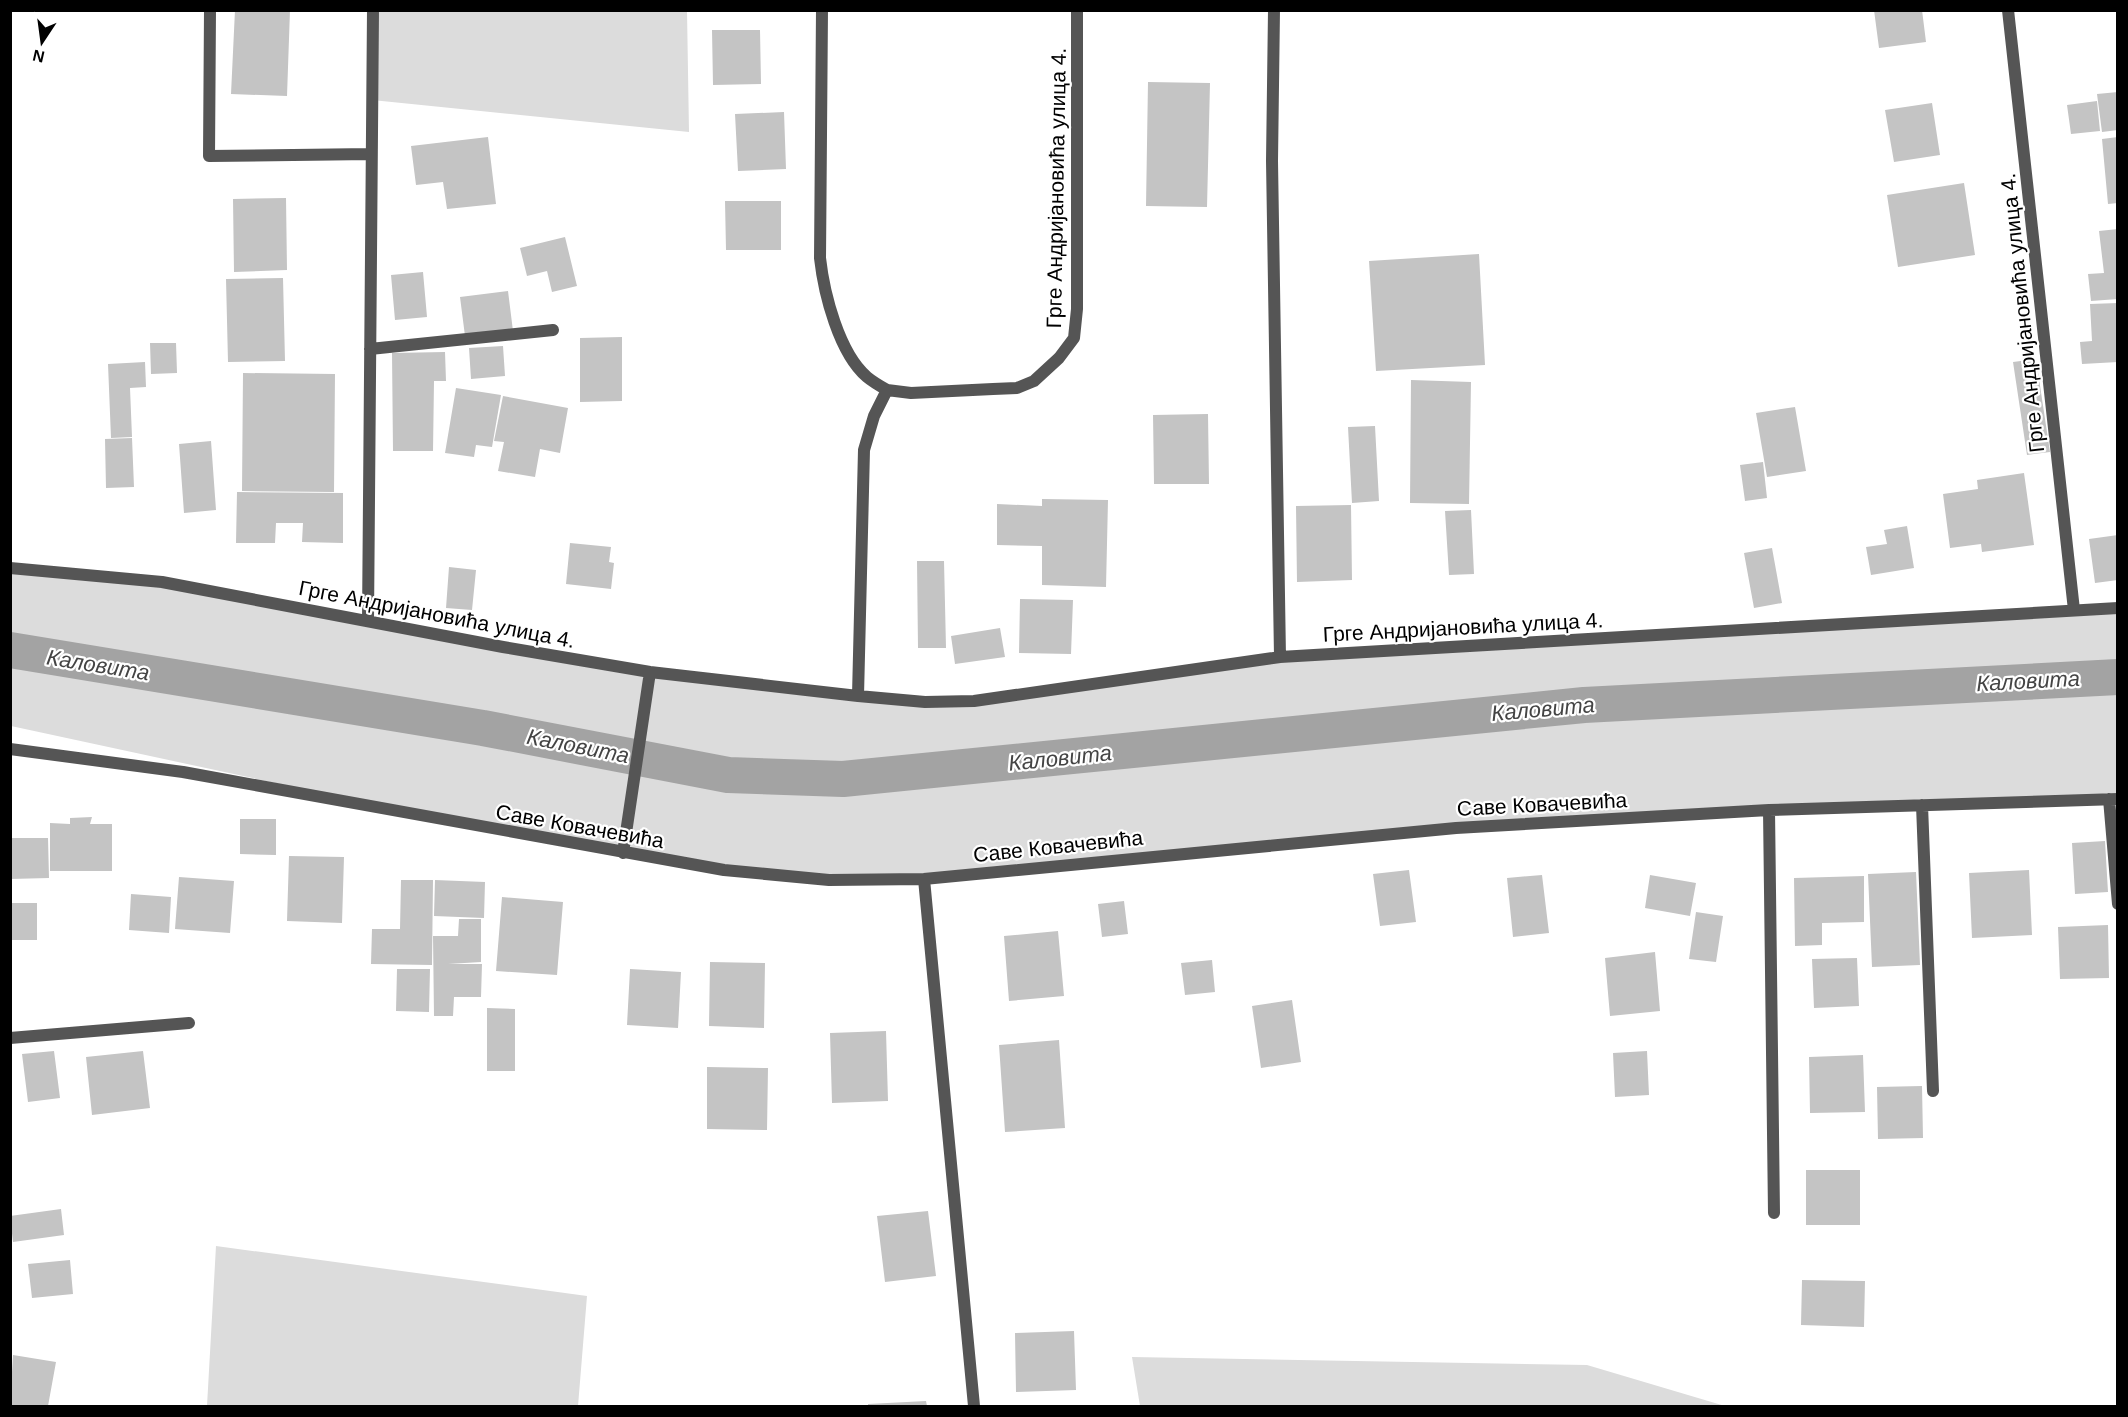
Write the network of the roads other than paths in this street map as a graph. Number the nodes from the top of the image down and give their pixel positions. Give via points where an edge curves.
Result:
1 (210, 10) edge
2 (373, 10) edge
3 (822, 10) edge
4 (1077, 10) edge
5 (1274, 10) edge
6 (2008, 10) edge
7 (371, 154) junction
8 (553, 330) dead end
9 (370, 350) junction
10 (887, 390) junction
11 (10, 568) edge
12 (2118, 608) edge
13 (2074, 610) junction
14 (368, 621) junction
15 (1280, 657) junction
16 (650, 672) junction
17 (858, 696) junction
18 (10, 749) edge
19 (2113, 799) edge
20 (1922, 805) junction
21 (1769, 810) junction
22 (623, 854) junction
23 (924, 879) junction
24 (2118, 904) edge
25 (189, 1023) dead end
26 (10, 1038) edge
27 (1933, 1090) dead end
28 (1774, 1213) dead end
29 (974, 1407) edge

1 - 7 street via 209,156
2 - 7 street
3 - 10 street via 822,279 848,350 866,376
4 - 10 street, Грге Андријановића улица 4. via 1074,338 1034,381 1017,388 911,393
5 - 15 street via 1272,161
6 - 13 street, Грге Андријановића улица 4.
7 - 9 street
8 - 9 street
9 - 14 street
10 - 17 street via 873,416 864,450
11 - 14 street, Грге Андријановића улица 4. via 162,582
12 - 13 street, Грге Андријановића улица 4.
13 - 15 street, Грге Андријановића улица 4.
14 - 16 street, Грге Андријановића улица 4.
15 - 17 street, Грге Андријановића улица 4. via 974,701 925,702
16 - 17 street, Грге Андријановића улица 4.
16 - 22 street
18 - 22 street, Саве Ковачевића via 183,772
19 - 20 street, Саве Ковачевића
19 - 24 street
20 - 21 street, Саве Ковачевића
20 - 27 street
21 - 23 street, Саве Ковачевића via 1402,832
21 - 28 street
22 - 23 street, Саве Ковачевића via 724,870 829,880
23 - 29 street
25 - 26 street

